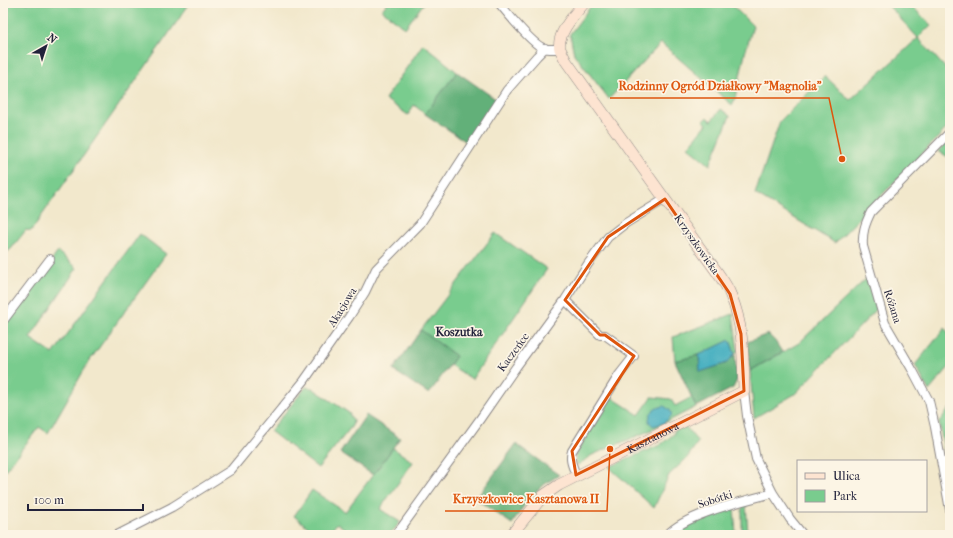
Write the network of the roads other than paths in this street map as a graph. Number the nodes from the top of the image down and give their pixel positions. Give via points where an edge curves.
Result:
1 (499, 3) edge
2 (584, 3) edge
3 (545, 48) junction
4 (560, 49) junction
5 (950, 132) edge
6 (665, 199) junction
7 (50, 259) dead end
8 (565, 300) junction
9 (3, 321) edge
10 (744, 391) junction
11 (576, 475) junction
12 (773, 493) junction
13 (950, 510) edge
14 (117, 535) edge
15 (396, 535) edge
16 (511, 535) edge
17 (667, 535) edge
18 (803, 535) edge

1 - 3 street via 529,36
2 - 4 street via 563,32
3 - 4 street
3 - 14 street, Akacjowa via 507,90 420,224 376,269 349,317 304,381 231,470 172,507
4 - 6 street, Krzyszkowicka
5 - 13 street, Różana via 871,212 862,236 885,323 929,401
6 - 8 street, Kaczeńce via 626,222 608,237
6 - 10 street, Krzyszkowicka via 717,272 732,298 739,318
7 - 9 street
8 - 11 street via 600,335 606,335 634,356 619,375 572,451 570,456
8 - 15 street, Kaczeńce
10 - 11 street, Kasztanowa
10 - 12 street, Krzyszkowicka via 756,459
11 - 16 street, Kasztanowa via 543,496
12 - 17 street, Sobótki via 686,521
12 - 18 street, Krzyszkowicka

